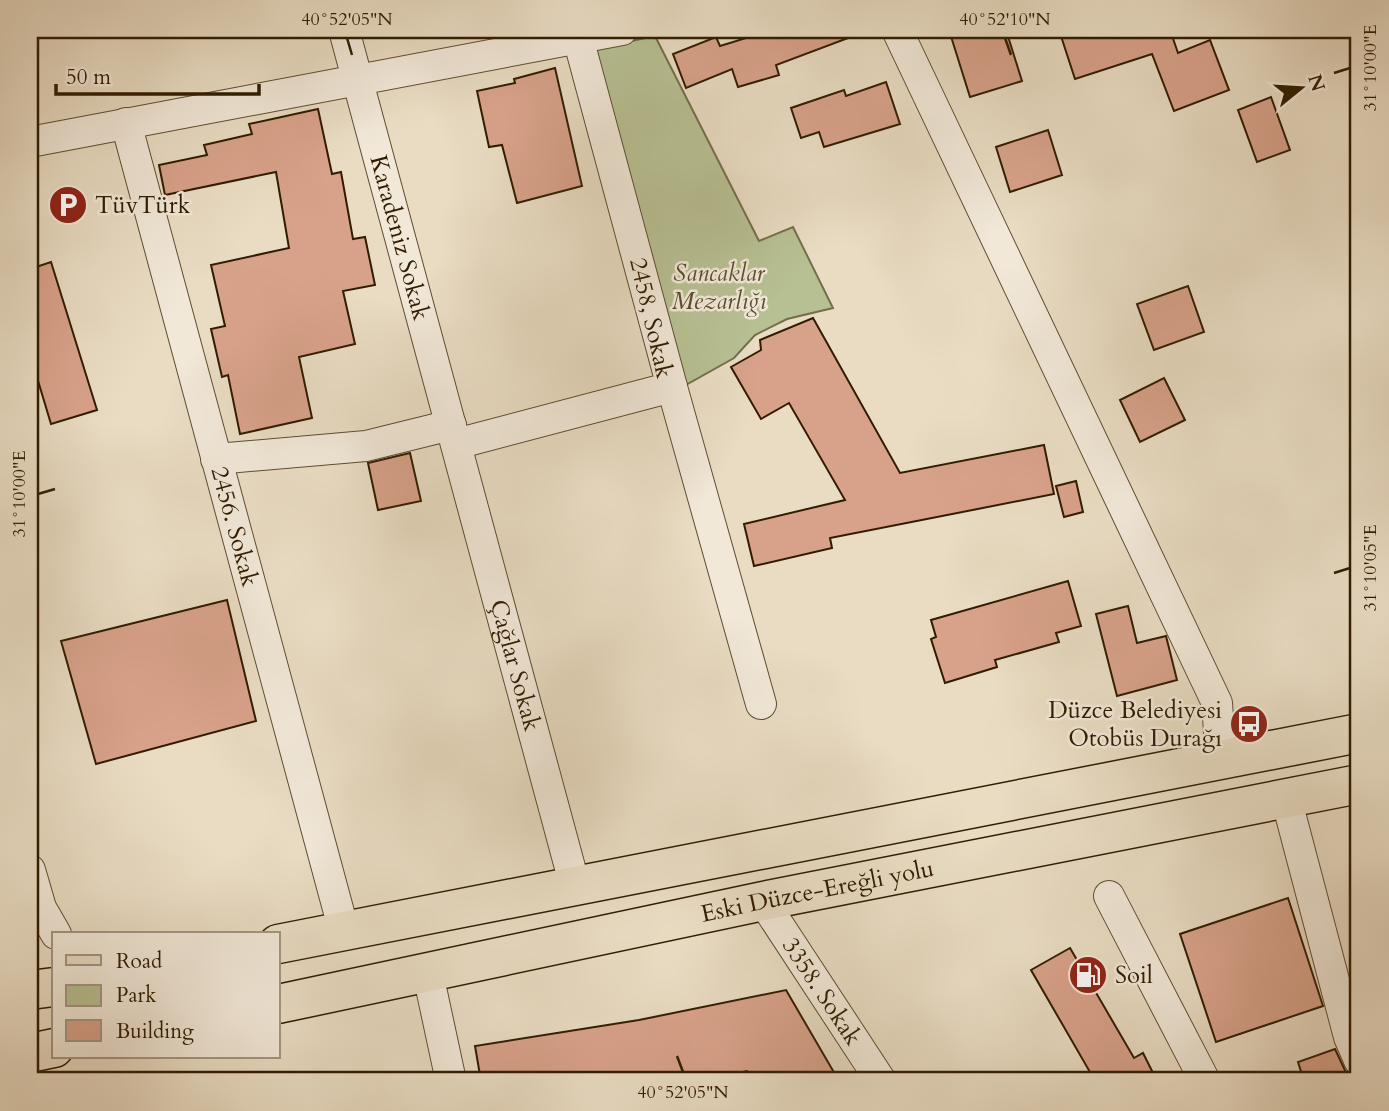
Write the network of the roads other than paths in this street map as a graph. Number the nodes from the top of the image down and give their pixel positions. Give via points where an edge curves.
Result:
1 (344, 30) edge
2 (622, 30) edge
3 (897, 30) edge
4 (578, 38) junction
5 (358, 80) junction
6 (126, 123) junction
7 (30, 142) edge
8 (672, 387) junction
9 (453, 434) junction
10 (216, 458) junction
11 (761, 704) dead end
12 (1359, 733) edge
13 (1221, 760) junction
14 (1359, 784) edge
15 (1286, 798) junction
16 (30, 870) edge
17 (575, 886) junction
18 (1109, 896) dead end
19 (763, 901) junction
20 (344, 931) junction
21 (55, 932) edge
22 (280, 944) edge
23 (428, 974) junction
24 (52, 987) edge
25 (30, 990) edge
26 (280, 1004) edge
27 (52, 1048) edge
28 (30, 1053) edge
29 (1359, 1060) edge
30 (452, 1081) edge
31 (881, 1081) edge
32 (1205, 1081) edge

1 - 5 street, Karadeniz Sokak
2 - 4 street
3 - 13 street via 1217,703
4 - 5 street
4 - 8 street, 2458, Sokak
5 - 6 street
5 - 9 street, Karadeniz Sokak
6 - 7 street
6 - 10 street, 2456. Sokak
8 - 9 street, 2458, Sokak
8 - 11 street
9 - 10 street, 2458, Sokak
9 - 17 street, Çağlar Sokak
10 - 20 street, 2456. Sokak
12 - 13 main road
13 - 17 main road
14 - 15 main road, Eski Düzce-Ereğli yolu
15 - 19 main road, Eski Düzce-Ereğli yolu
15 - 29 street
16 - 21 street via 41,908
17 - 20 main road
18 - 32 street
19 - 23 main road, Eski Düzce-Ereğli yolu
19 - 31 street, 3358. Sokak
20 - 22 main road
23 - 26 main road, Eski Düzce-Ereğli yolu
23 - 30 street
24 - 25 main road
27 - 28 main road

